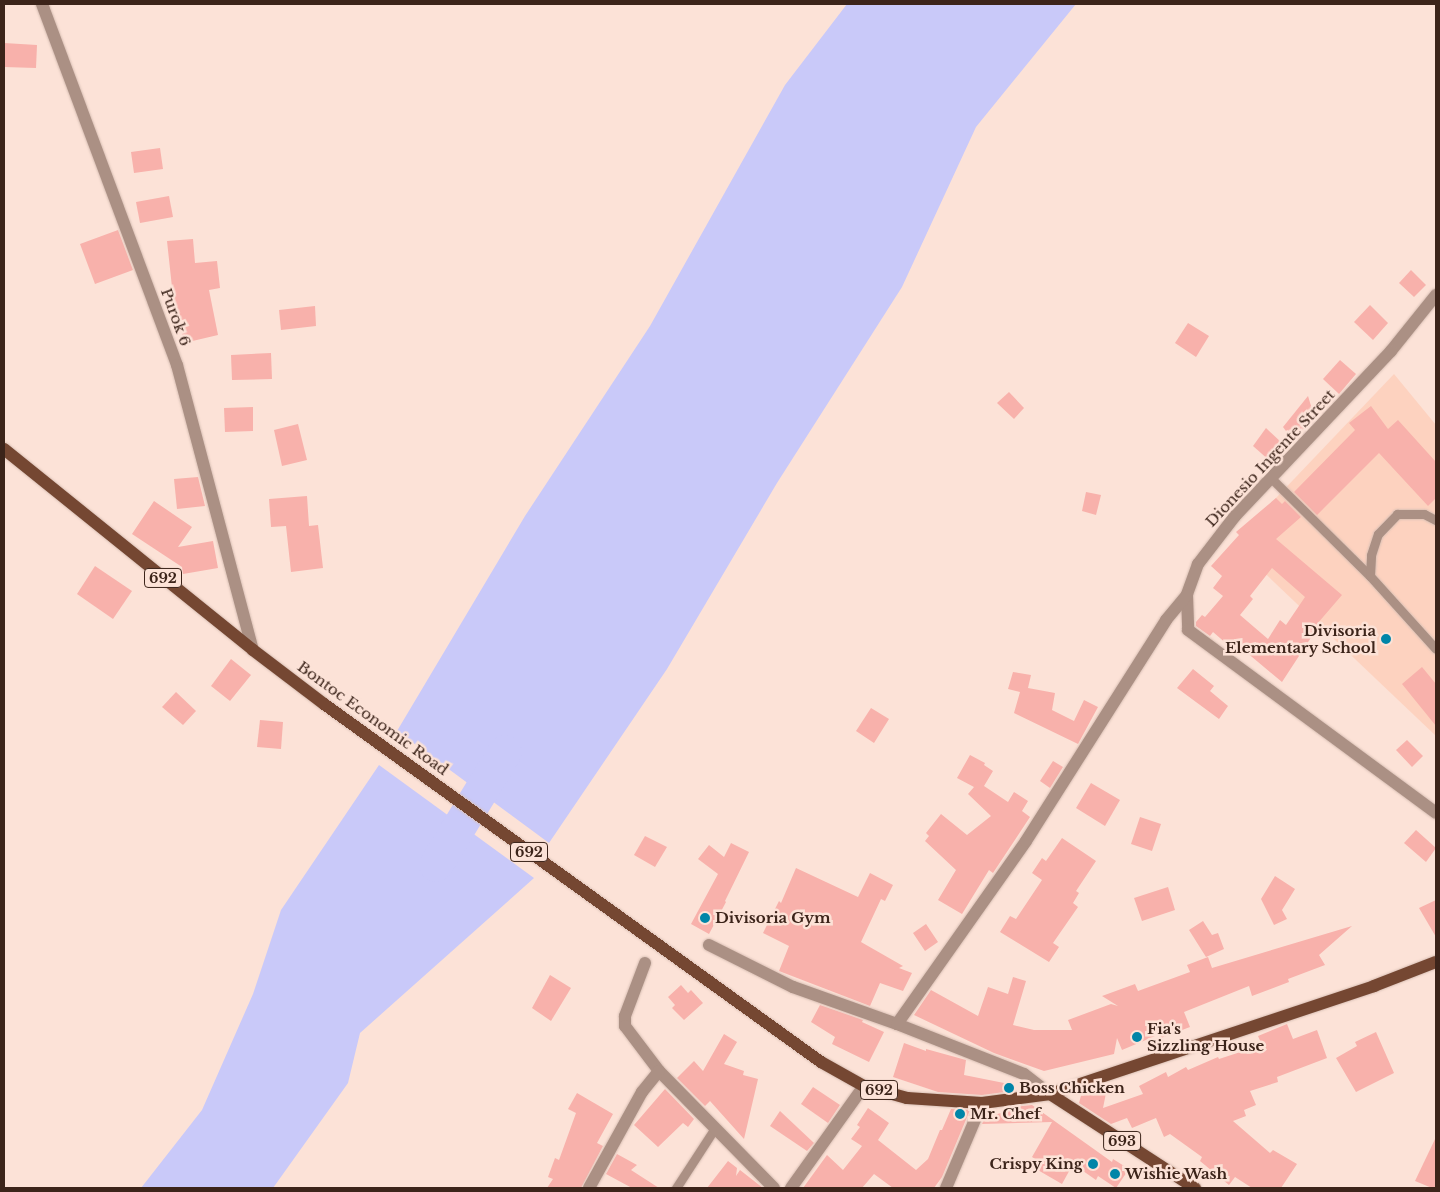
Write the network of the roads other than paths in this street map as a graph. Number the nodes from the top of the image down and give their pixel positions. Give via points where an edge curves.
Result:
1 (42, 4) edge
2 (1436, 295) edge
3 (4, 450) edge
4 (1271, 478) junction
5 (1436, 520) edge
6 (1370, 576) junction
7 (1187, 595) junction
8 (1436, 649) edge
9 (253, 650) junction
10 (1436, 813) edge
11 (709, 945) dead end
12 (1436, 962) edge
13 (645, 963) dead end
14 (897, 1024) junction
15 (659, 1071) junction
16 (864, 1086) junction
17 (1050, 1094) junction
18 (982, 1102) junction
19 (715, 1128) junction
20 (589, 1188) edge
21 (676, 1188) edge
22 (774, 1188) edge
23 (791, 1188) edge
24 (946, 1188) edge
25 (1195, 1188) edge

1 - 9 street, Purok 6 via 177,365
2 - 4 street, Dionesio Ingente Street via 1391,352
3 - 9 main road, Bontoc Economic Road / 692
4 - 6 lane
4 - 7 street, Dionesio Ingente Street via 1235,516 1198,564
5 - 6 lane via 1424,514 1396,514 1378,534 1371,554
6 - 8 lane
7 - 10 street, Dionesio Ingente Street via 1188,630
7 - 14 street via 1166,620 1026,841
9 - 16 main road, Bontoc Economic Road / 692 via 733,1000 821,1062
11 - 14 street via 793,987
12 - 17 main road, 692 via 1374,986
13 - 15 street via 625,1016 625,1026
14 - 17 street via 1024,1074
15 - 19 street
15 - 20 street via 642,1092
16 - 18 main road, 692 via 908,1098
16 - 23 street
17 - 18 main road, 692
17 - 25 main road, 693
18 - 24 street
19 - 21 lane
19 - 22 street

